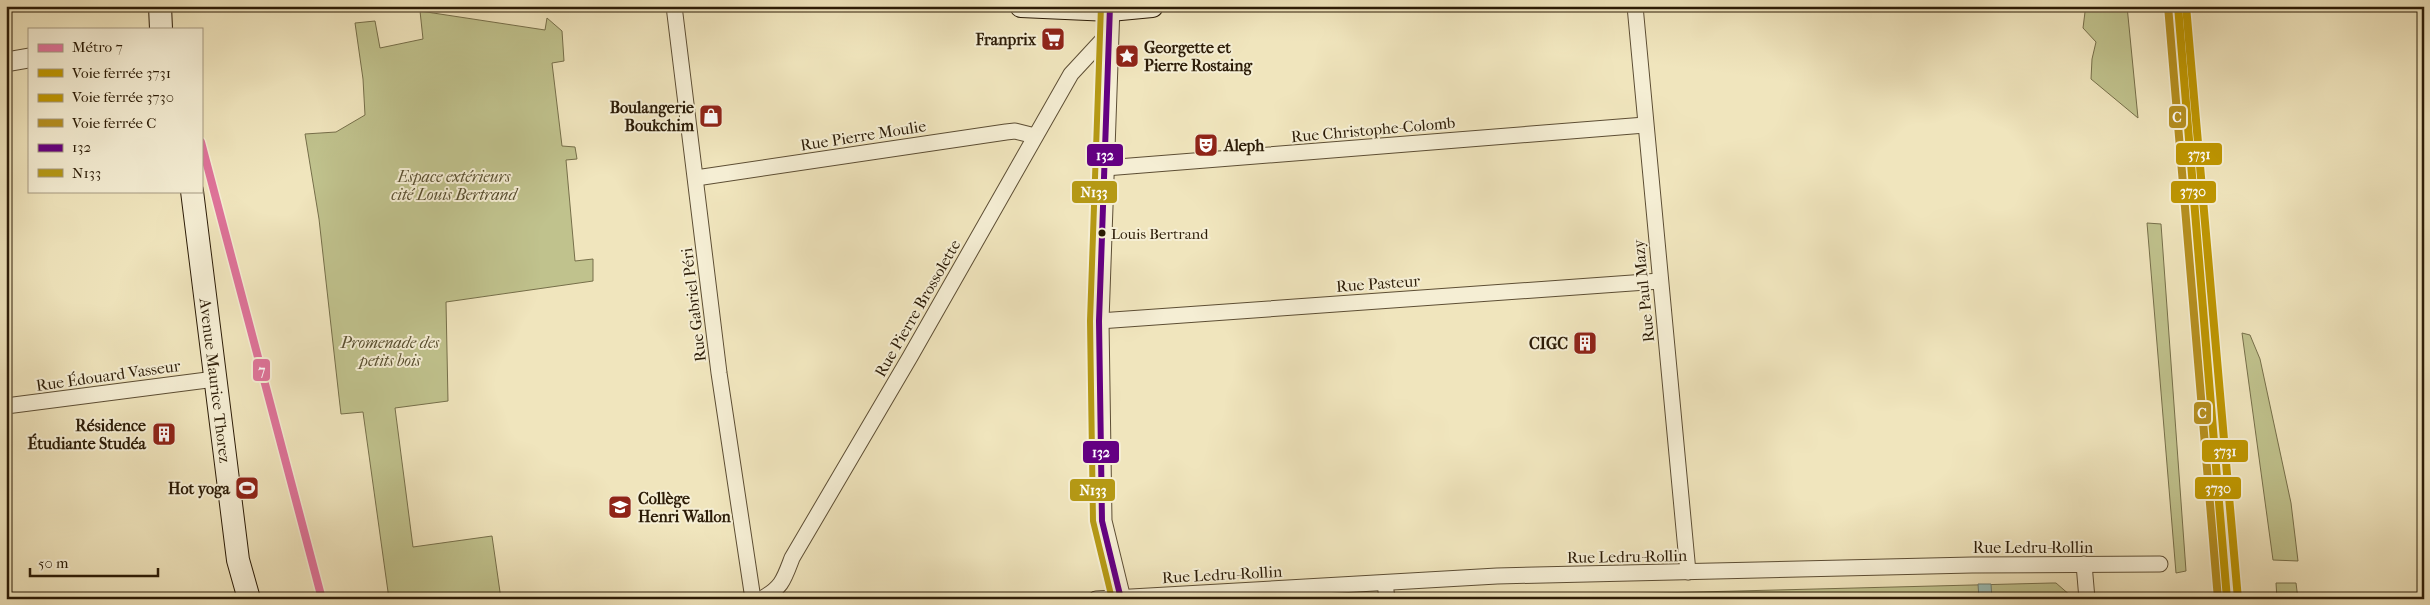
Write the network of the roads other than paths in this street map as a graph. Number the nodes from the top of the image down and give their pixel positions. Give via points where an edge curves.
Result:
1 (160, 6) edge
2 (674, 6) edge
3 (1021, 6) edge
4 (1152, 6) edge
5 (1635, 6) edge
6 (1110, 8) edge
7 (161, 28) edge
8 (1108, 34) junction
9 (28, 58) edge
10 (6, 62) edge
11 (1645, 125) junction
12 (1035, 136) junction
13 (1104, 168) junction
14 (696, 178) junction
15 (192, 192) edge
16 (1660, 281) junction
17 (1099, 321) junction
18 (215, 379) junction
19 (6, 406) edge
20 (2084, 564) junction
21 (2160, 564) dead end
22 (1688, 572) junction
23 (1386, 583) junction
24 (1121, 598) edge
25 (248, 599) edge
26 (753, 599) edge
27 (761, 599) edge
28 (1096, 599) edge
29 (1387, 599) edge
30 (2087, 599) edge

1 - 7 main road
2 - 14 street, Rue Gabriel Péri
3 - 6 main road
4 - 6 main road
5 - 11 street, Rue Paul Mazy
6 - 8 street
8 - 12 street, Rue Pierre Brossolette via 1071,74
8 - 13 street
9 - 10 street
11 - 13 street, Rue Christophe-Colomb
11 - 16 street, Rue Paul Mazy
12 - 14 street, Rue Pierre Moulie via 1006,132
12 - 27 street, Rue Pierre Brossolette via 792,558 782,583
13 - 17 street
14 - 26 street, Rue Gabriel Péri via 720,374
15 - 18 main road, Avenue Maurice Thorez
16 - 17 street, Rue Pasteur
16 - 22 street, Rue Paul Mazy
17 - 24 street via 1102,521
18 - 19 street, Rue Édouard Vasseur
18 - 25 main road, Avenue Maurice Thorez via 238,560
20 - 21 street, Rue Ledru-Rollin
20 - 22 street, Rue Ledru-Rollin
20 - 30 street
22 - 23 street, Rue Ledru-Rollin via 1497,576
23 - 24 street, Rue Ledru-Rollin
23 - 29 street
24 - 28 street, Rue Ledru-Rollin

